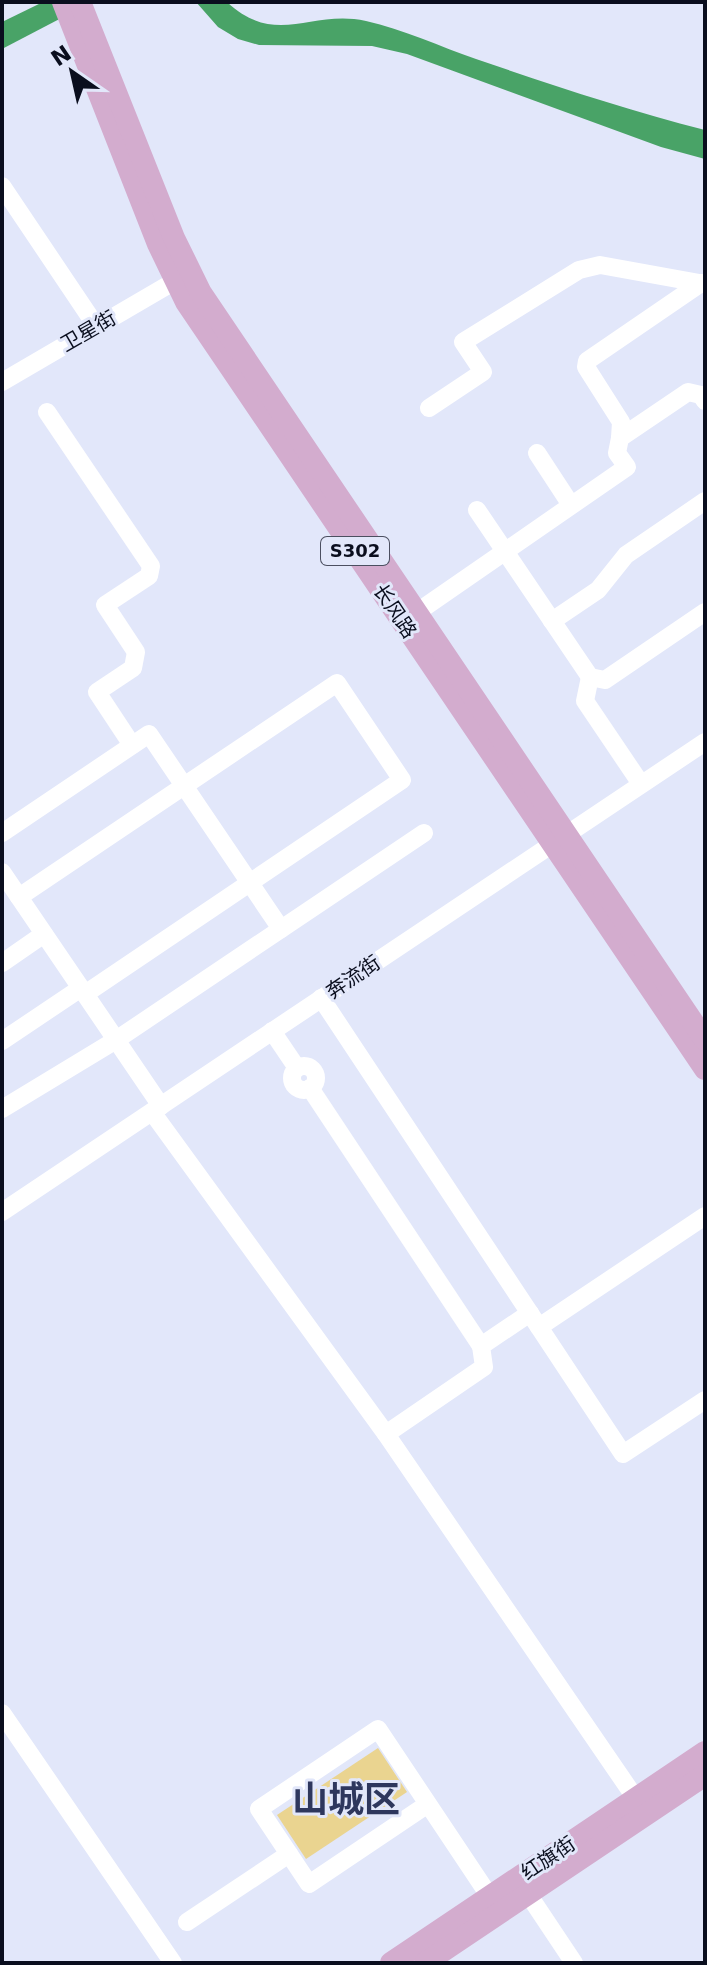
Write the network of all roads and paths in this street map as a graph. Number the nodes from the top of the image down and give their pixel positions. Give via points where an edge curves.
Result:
1 (63, 2) edge
2 (80, 2) edge
3 (2, 186) edge
4 (175, 281) junction
5 (703, 283) edge
6 (96, 326) junction
7 (2, 382) edge
8 (705, 401) edge
9 (429, 408) dead end
10 (47, 412) dead end
11 (620, 438) junction
12 (537, 453) dead end
13 (705, 501) edge
14 (571, 505) junction
15 (477, 510) dead end
16 (506, 553) junction
17 (705, 612) edge
18 (416, 613) junction
19 (552, 621) junction
20 (590, 677) junction
21 (705, 742) edge
22 (132, 745) junction
23 (641, 784) junction
24 (184, 786) junction
25 (2, 833) edge
26 (424, 833) dead end
27 (559, 839) junction
28 (2, 872) edge
29 (249, 883) junction
30 (19, 897) junction
31 (281, 929) junction
32 (44, 934) junction
33 (2, 963) edge
34 (83, 991) junction
35 (321, 998) junction
36 (272, 1031) junction
37 (116, 1040) junction
38 (705, 1040) edge
39 (2, 1041) edge
40 (705, 1069) edge
41 (2, 1109) edge
42 (156, 1109) junction
43 (2, 1212) edge
44 (705, 1216) edge
45 (534, 1320) junction
46 (481, 1346) junction
47 (705, 1400) edge
48 (386, 1434) junction
49 (2, 1713) edge
50 (705, 1752) edge
51 (705, 1775) edge
52 (636, 1799) junction
53 (428, 1804) junction
54 (289, 1854) junction
55 (528, 1894) junction
56 (490, 1897) junction
57 (187, 1922) dead end
58 (173, 1963) edge
59 (391, 1963) edge
60 (425, 1963) edge
61 (574, 1963) edge

1 - 4 main road, 长风路 / S302
2 - 18 main road, 长风路 / S302 via 192,279
3 - 6 street
4 - 6 street, 卫星街
4 - 27 main road, 长风路 / S302
5 - 9 street via 600,265 565,276 463,342 483,372
5 - 11 street via 587,361 621,422
6 - 7 street, 卫星街
8 - 11 street via 688,392
10 - 22 street via 151,566 149,576 105,605 136,652 133,668 97,692
11 - 14 street via 617,453 627,467
12 - 14 street
13 - 19 street via 626,555 598,590
14 - 16 street
15 - 16 street
16 - 18 street
16 - 19 street
17 - 20 street via 605,680
18 - 27 main road, 长风路 / S302
19 - 20 street
20 - 23 street via 585,701
21 - 23 street, 奔流街
22 - 24 street via 149,734
22 - 25 street
23 - 27 street, 奔流街
24 - 29 street
24 - 29 street via 337,683 402,780
24 - 30 street
26 - 31 street
27 - 35 street, 奔流街
27 - 38 main road, 长风路 / S302
27 - 40 main road, 长风路 / S302
28 - 30 street
29 - 31 street
29 - 34 street
30 - 32 street
31 - 37 street
32 - 33 street
32 - 34 street
34 - 37 street
34 - 39 street
35 - 36 street, 奔流街
35 - 45 street
36 - 42 street, 奔流街
36 - 46 street via 297,1068 293,1083 300,1090 310,1088
37 - 41 street
37 - 42 street
42 - 43 street, 奔流街
42 - 48 street
44 - 45 street
45 - 46 street
45 - 47 street via 623,1454
46 - 48 street via 484,1367
48 - 52 street
49 - 58 street
50 - 52 main road, 红旗街
51 - 55 main road, 红旗街
52 - 56 main road, 红旗街
53 - 54 street via 309,1884
53 - 54 street via 378,1729 259,1809
53 - 56 street
54 - 57 street
55 - 60 main road, 红旗街
55 - 61 street
56 - 59 main road, 红旗街

